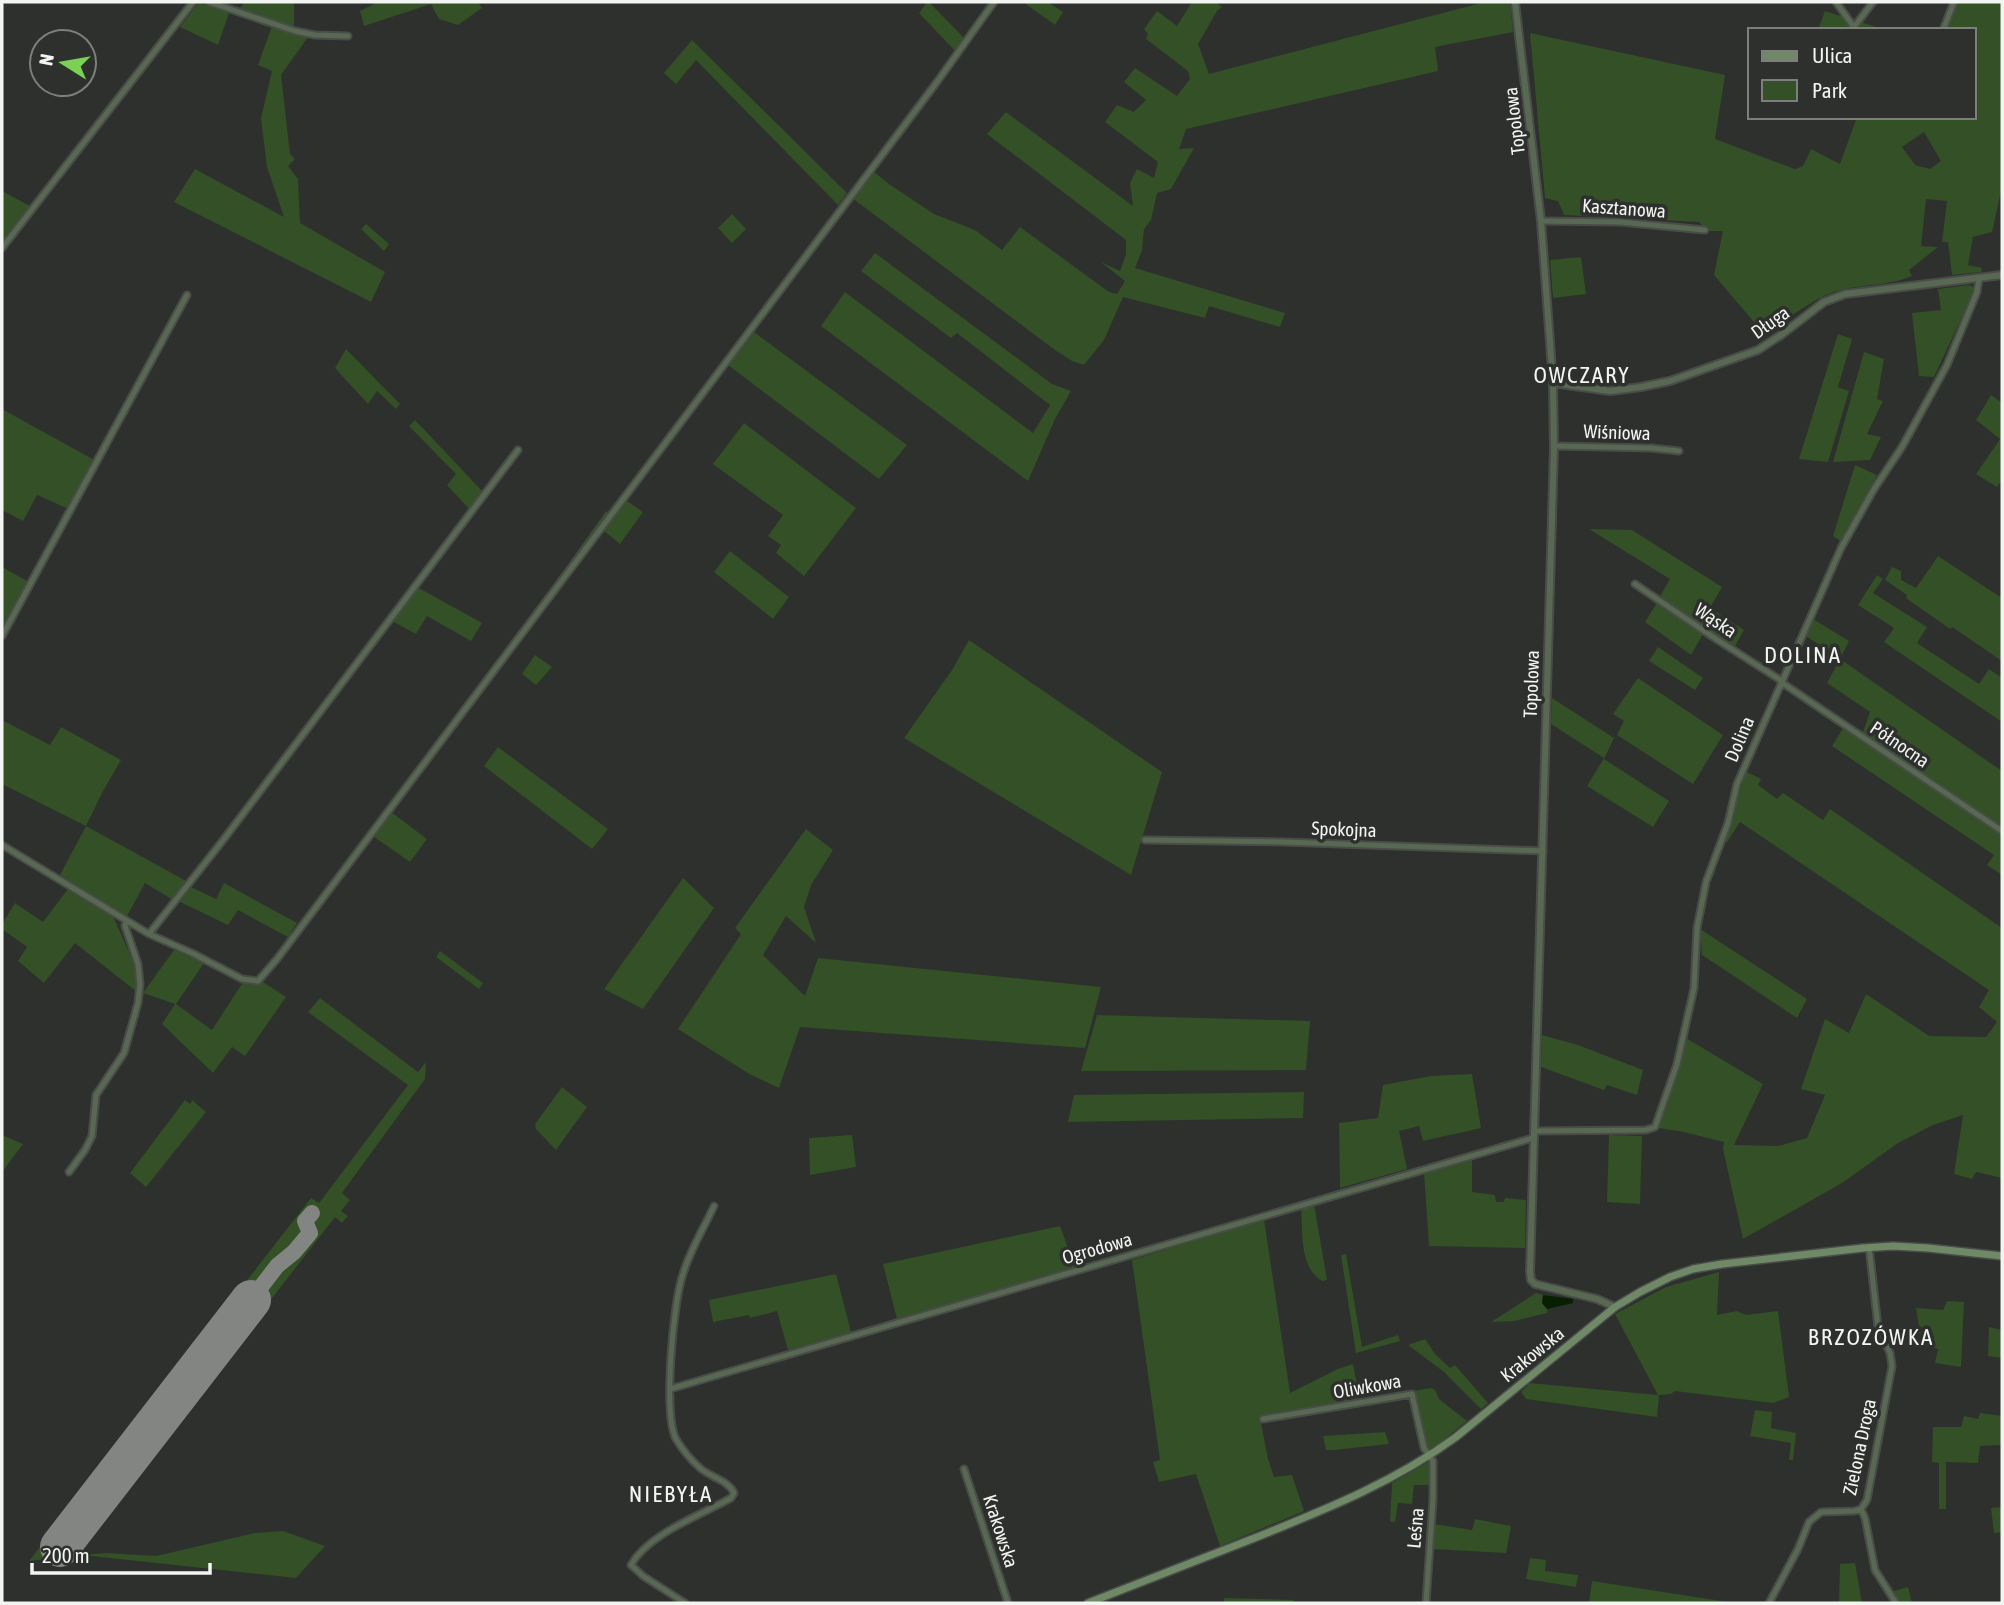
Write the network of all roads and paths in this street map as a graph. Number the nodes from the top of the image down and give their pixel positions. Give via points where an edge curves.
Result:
1 (193, 2) edge
2 (209, 2) edge
3 (994, 2) edge
4 (1516, 2) edge
5 (1836, 2) edge
6 (1873, 2) edge
7 (1954, 2) edge
8 (1855, 28) edge
9 (1944, 28) edge
10 (348, 36) dead end
11 (1541, 221) junction
12 (1705, 230) dead end
13 (2, 248) edge
14 (2002, 275) edge
15 (1979, 279) junction
16 (187, 295) dead end
17 (1553, 383) junction
18 (1554, 446) junction
19 (518, 450) dead end
20 (1679, 451) dead end
21 (1635, 584) dead end
22 (2, 636) edge
23 (1782, 682) junction
24 (2002, 831) edge
25 (1145, 840) dead end
26 (2, 845) edge
27 (1543, 851) junction
28 (126, 921) junction
29 (149, 934) junction
30 (1533, 1135) junction
31 (69, 1172) dead end
32 (715, 1206) dead end
33 (1869, 1247) junction
34 (2002, 1256) edge
35 (1615, 1307) junction
36 (670, 1389) junction
37 (1263, 1419) dead end
38 (1429, 1456) junction
39 (964, 1469) dead end
40 (1861, 1509) junction
41 (1112, 1594) junction
42 (685, 1603) edge
43 (1008, 1603) edge
44 (1088, 1603) edge
45 (1116, 1603) edge
46 (1426, 1603) edge
47 (1769, 1603) edge
48 (1896, 1603) edge

1 - 13 street
2 - 10 street via 295,31
3 - 29 street via 272,967 258,981 242,979
4 - 11 street, Topolowa
5 - 8 street
6 - 8 street
7 - 9 street
11 - 12 street, Kasztanowa
11 - 17 street, Topolowa
14 - 15 street, Długa
15 - 17 street, Długa via 1845,294 1824,302 1758,350 1670,381 1610,391
15 - 23 street, Dolina via 1940,379 1847,537
16 - 22 street
17 - 18 street, Topolowa
18 - 20 street, Wiśniowa
18 - 27 street, Topolowa
19 - 29 street
21 - 23 street, Wąska
23 - 24 street, Północna
23 - 30 street, Dolina via 1737,784 1706,882 1697,928 1694,988 1677,1064 1655,1127
25 - 27 street, Spokojna
26 - 28 street
27 - 30 street, Topolowa
28 - 29 street
28 - 31 street via 138,964 138,1003 124,1053 96,1095 92,1136
30 - 35 street, Topolowa via 1531,1280
30 - 36 street, Ogrodowa
32 - 36 street via 682,1275
33 - 34 main road, Krakowska via 1910,1246
33 - 35 main road, Krakowska via 1693,1269
33 - 40 street, Zielona Droga via 1878,1327 1892,1366 1867,1500
35 - 38 main road, Krakowska
36 - 42 street via 671,1427 677,1440 702,1469 733,1490 732,1499 663,1535 631,1565
37 - 38 street, Oliwkowa via 1412,1394
38 - 41 main road, Krakowska via 1340,1504
38 - 46 street, Leśna via 1433,1461 1433,1500
39 - 43 street, Krakowska
40 - 47 street, Zielona Droga via 1821,1512 1809,1522
40 - 48 street via 1875,1570
41 - 44 main road, Krakowska
41 - 45 street

